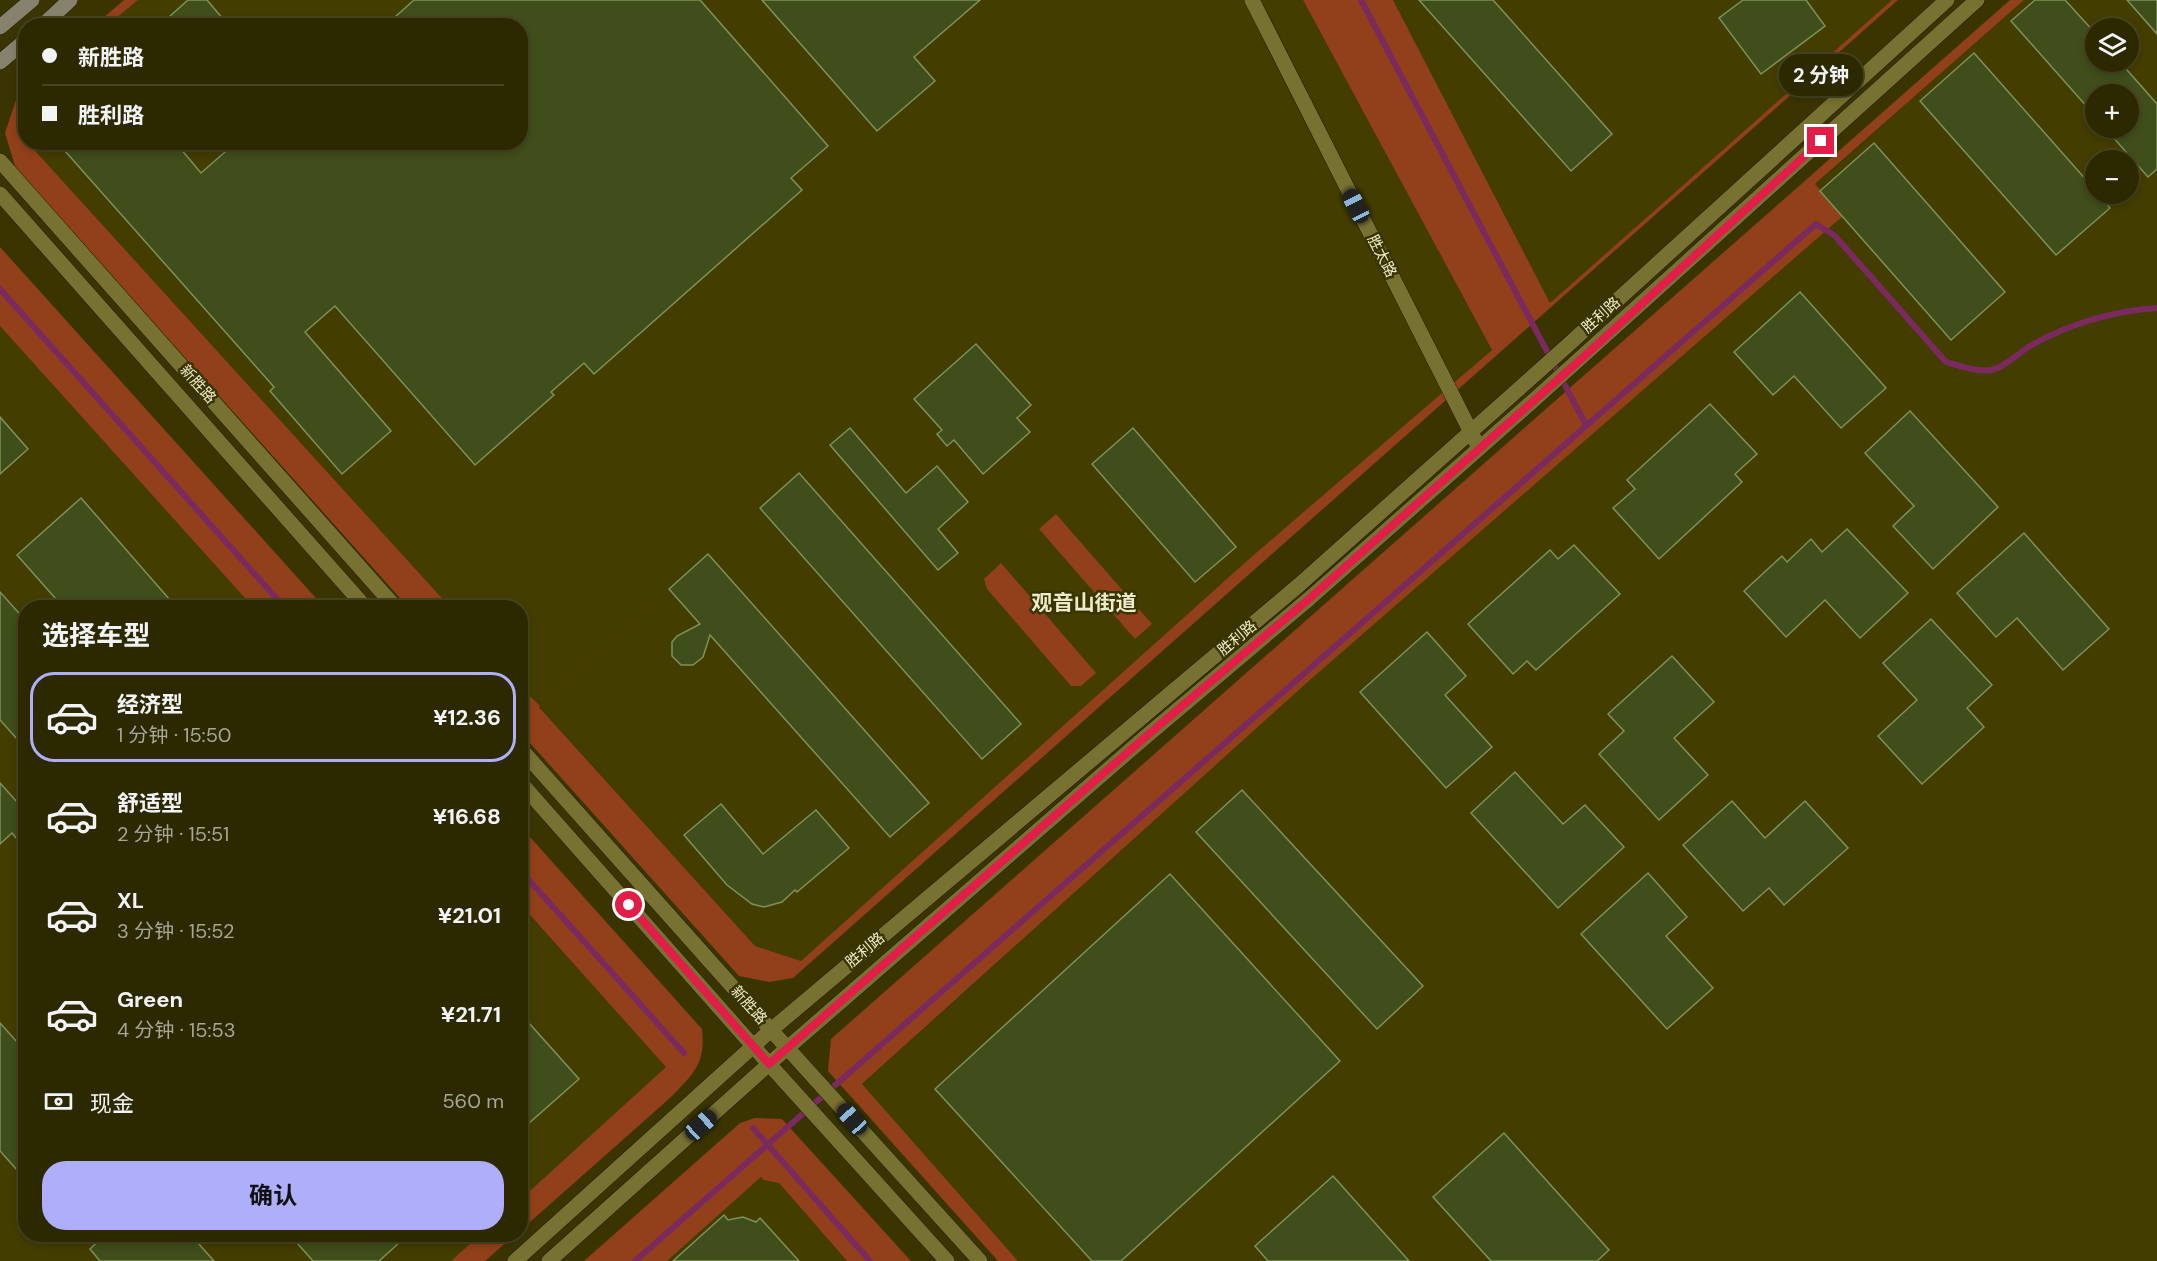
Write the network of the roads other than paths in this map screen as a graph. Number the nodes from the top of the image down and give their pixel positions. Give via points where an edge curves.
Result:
1 (32, 0) edge
2 (70, 0) edge
3 (1252, 0) edge
4 (1947, 0) edge
5 (1977, 0) edge
6 (51, 18) edge
7 (0, 27) edge
8 (18, 47) edge
9 (0, 62) edge
10 (0, 161) edge
11 (0, 194) edge
12 (1471, 431) junction
13 (1479, 448) junction
14 (359, 600) edge
15 (389, 600) edge
16 (528, 757) edge
17 (528, 791) edge
18 (771, 1030) junction
19 (753, 1045) junction
20 (788, 1048) junction
21 (769, 1064) junction
22 (515, 1261) edge
23 (549, 1261) edge
24 (947, 1261) edge
25 (980, 1261) edge

1 - 7 main road
2 - 6 main road
3 - 12 street, 胜太路
4 - 12 street, 胜利路
5 - 13 street, 胜利路
8 - 9 main road
10 - 15 street, 新胜路
11 - 14 street, 新胜路
12 - 13 street, 胜太路
12 - 18 street, 胜利路 via 1299,585
13 - 20 street, 胜利路
16 - 18 street, 新胜路
17 - 19 street, 新胜路
18 - 19 street, 胜利路
18 - 20 street, 新胜路
19 - 21 street, 新胜路
19 - 22 street, 胜利路
20 - 21 street, 胜利路
20 - 25 street, 新胜路
21 - 23 street, 胜利路
21 - 24 street, 新胜路

